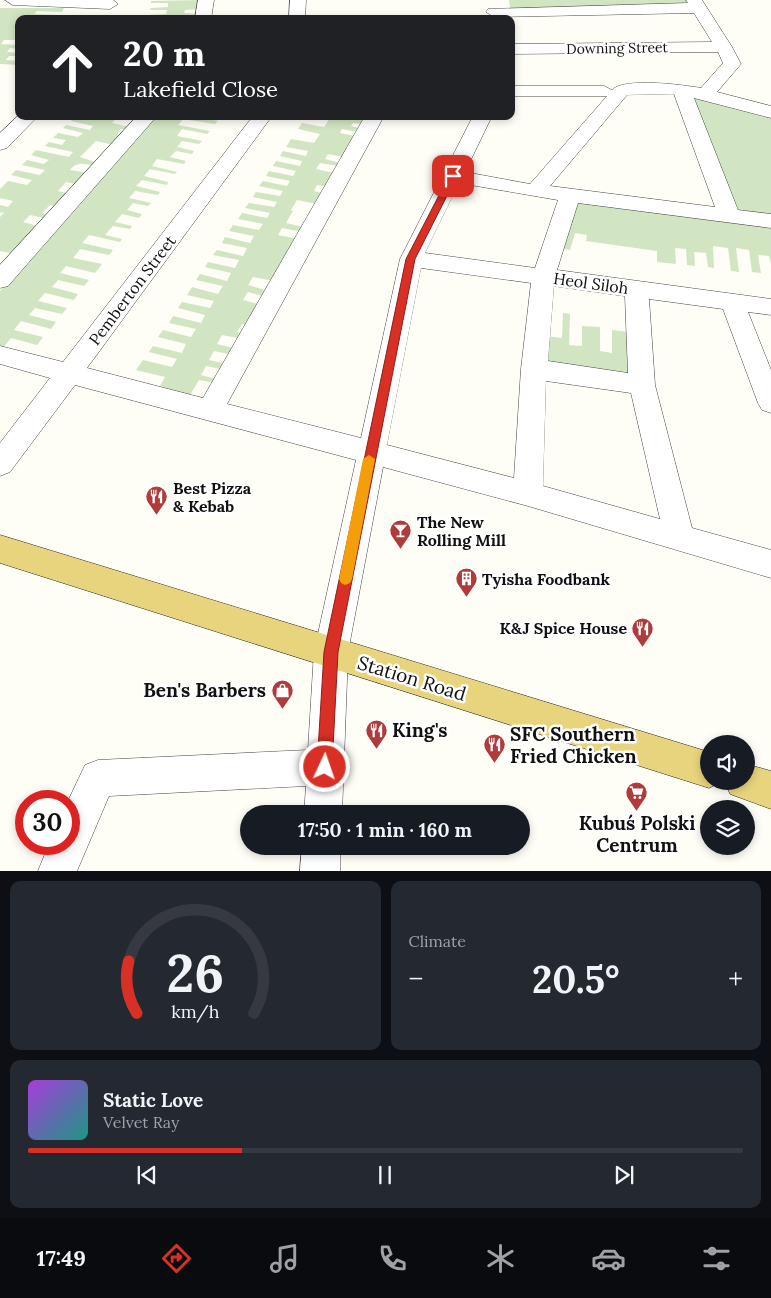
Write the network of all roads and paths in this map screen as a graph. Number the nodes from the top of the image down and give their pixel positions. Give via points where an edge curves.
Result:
1 (13, 0) edge
2 (206, 0) edge
3 (298, 0) edge
4 (110, 2) edge
5 (696, 4) edge
6 (494, 10) edge
7 (105, 15) edge
8 (204, 15) edge
9 (297, 15) edge
10 (724, 47) junction
11 (515, 49) edge
12 (682, 90) junction
13 (515, 91) edge
14 (604, 91) dead end
15 (705, 94) junction
16 (771, 112) edge
17 (25, 120) edge
18 (144, 120) edge
19 (260, 120) edge
20 (373, 120) edge
21 (481, 120) edge
22 (0, 144) edge
23 (453, 176) junction
24 (535, 191) junction
25 (570, 195) junction
26 (729, 215) junction
27 (771, 221) edge
28 (411, 259) junction
29 (543, 276) junction
30 (0, 280) edge
31 (636, 289) junction
32 (732, 302) junction
33 (771, 307) edge
34 (0, 355) edge
35 (534, 369) junction
36 (69, 373) junction
37 (642, 385) junction
38 (771, 403) edge
39 (210, 410) junction
40 (370, 454) junction
41 (0, 464) edge
42 (528, 494) junction
43 (679, 537) junction
44 (0, 549) edge
45 (771, 564) edge
46 (331, 652) junction
47 (325, 767) junction
48 (700, 767) edge
49 (755, 785) edge
50 (771, 790) edge
51 (323, 805) edge
52 (321, 855) edge
53 (57, 870) edge
54 (320, 870) edge

1 - 4 street
2 - 8 street
3 - 9 street
4 - 7 street
5 - 6 street
5 - 10 street
10 - 11 street, Downing Street
10 - 15 street via 732,64
12 - 15 street
12 - 24 street via 622,90
12 - 26 street
13 - 14 street
15 - 16 street
17 - 22 street
18 - 30 street
19 - 36 street, Pemberton Street
20 - 39 street
21 - 23 street
23 - 24 street
23 - 28 street
24 - 25 street
25 - 26 street
25 - 29 street
26 - 27 street
28 - 29 street, Heol Siloh
28 - 40 street
29 - 31 street, Heol Siloh
29 - 35 street
31 - 32 street, Heol Siloh
31 - 37 street
32 - 33 street, Heol Siloh
32 - 38 street
34 - 36 street
35 - 37 street
35 - 42 street
36 - 39 street
36 - 41 street, Pemberton Street
37 - 43 street
39 - 40 street
40 - 42 street
40 - 46 street
42 - 43 street
43 - 45 street
44 - 46 main road, Station Road
46 - 47 street
46 - 48 main road, Station Road
47 - 51 street
47 - 53 street via 98,778
49 - 50 main road
52 - 54 street

